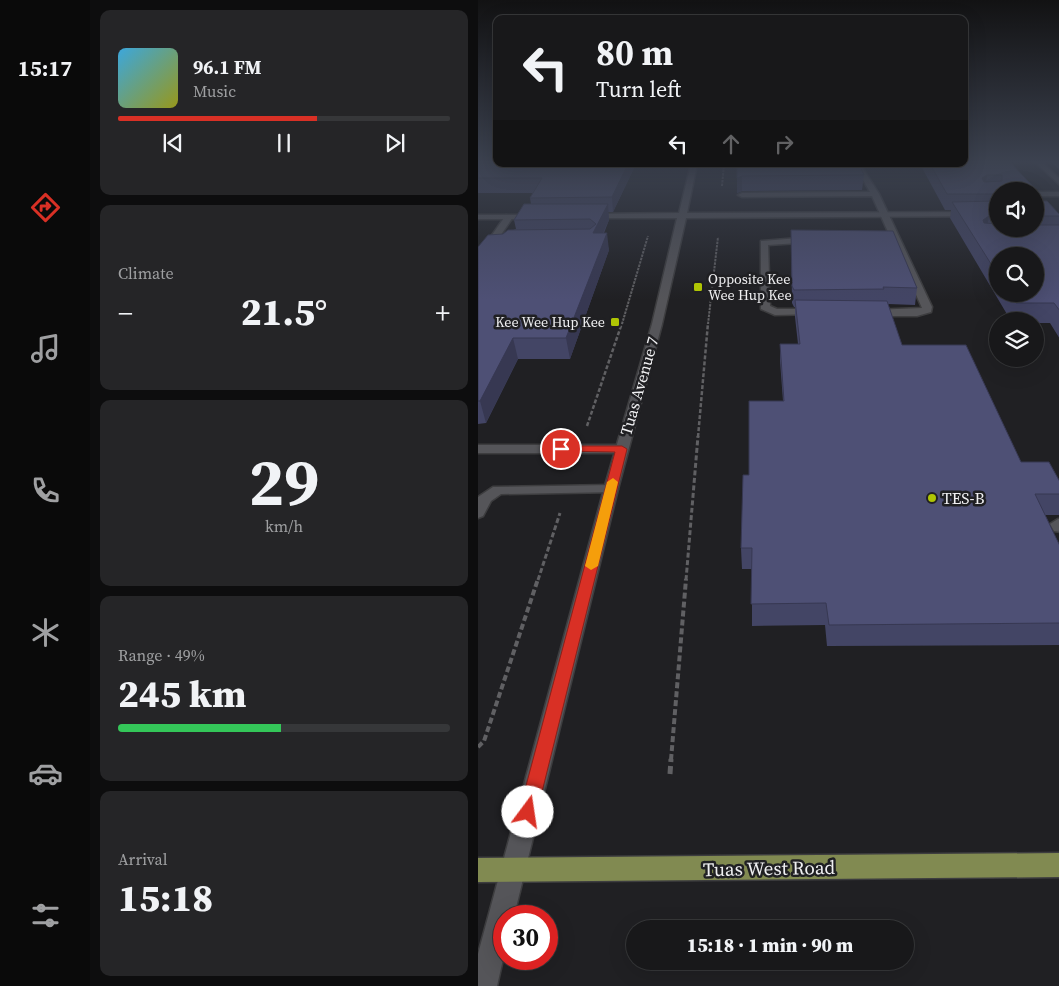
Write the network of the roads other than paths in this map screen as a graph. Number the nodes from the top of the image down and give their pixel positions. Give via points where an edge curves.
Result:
1 (684, 208) edge
2 (880, 208) edge
3 (989, 214) edge
4 (883, 215) junction
5 (576, 216) edge
6 (682, 216) junction
7 (478, 217) edge
8 (508, 217) junction
9 (541, 217) edge
10 (818, 240) edge
11 (478, 262) edge
12 (823, 312) edge
13 (860, 312) edge
14 (478, 449) edge
15 (622, 449) junction
16 (611, 489) junction
17 (478, 513) edge
18 (1060, 865) edge
19 (478, 870) edge
20 (513, 870) junction
21 (483, 986) edge

1 - 6 street, Tuas Avenue 7
2 - 4 street
3 - 4 street
4 - 6 street
4 - 13 street via 890,240 927,310 917,313
5 - 6 street
6 - 15 street, Tuas Avenue 7 via 657,324
7 - 8 street
8 - 9 street
8 - 11 street via 496,242
10 - 12 street via 764,243 765,307 775,312
14 - 15 street
15 - 16 street, Tuas Avenue 7
16 - 17 street via 498,490 485,498
16 - 20 street, Tuas Avenue 7
18 - 20 main road, Tuas West Road
19 - 20 main road, Tuas West Road
20 - 21 street, Tuas Avenue 7

